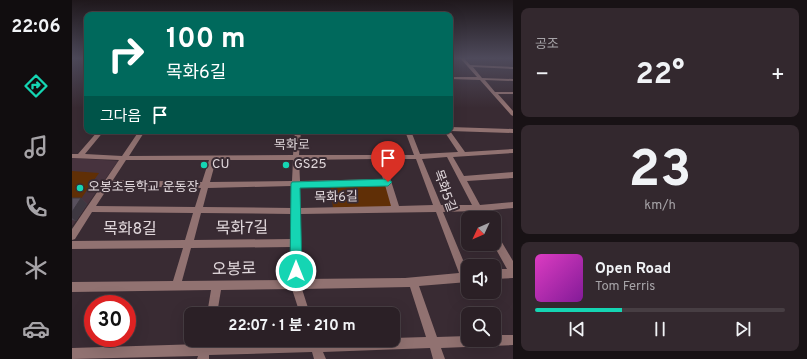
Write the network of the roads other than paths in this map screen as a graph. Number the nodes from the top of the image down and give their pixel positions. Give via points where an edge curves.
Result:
1 (477, 75) edge
2 (486, 75) edge
3 (453, 78) edge
4 (481, 79) junction
5 (488, 79) junction
6 (513, 80) edge
7 (494, 93) junction
8 (513, 93) edge
9 (513, 114) edge
10 (453, 129) edge
11 (513, 131) edge
12 (99, 134) edge
13 (140, 134) edge
14 (298, 134) edge
15 (409, 134) edge
16 (449, 134) edge
17 (513, 151) edge
18 (449, 154) junction
19 (463, 154) junction
20 (72, 156) edge
21 (419, 156) junction
22 (80, 157) junction
23 (380, 157) junction
24 (124, 158) junction
25 (213, 158) junction
26 (296, 158) junction
27 (513, 175) edge
28 (461, 179) junction
29 (388, 182) junction
30 (108, 183) junction
31 (296, 184) junction
32 (206, 185) junction
33 (513, 205) edge
34 (437, 208) junction
35 (478, 208) junction
36 (91, 209) junction
37 (199, 209) junction
38 (396, 209) junction
39 (296, 211) junction
40 (480, 211) edge
41 (72, 236) edge
42 (296, 243) junction
43 (72, 245) edge
44 (189, 245) junction
45 (501, 250) edge
46 (461, 265) edge
47 (513, 271) edge
48 (501, 273) edge
49 (461, 278) edge
50 (413, 283) junction
51 (296, 285) junction
52 (176, 286) junction
53 (217, 286) junction
54 (72, 287) edge
55 (213, 307) edge
56 (303, 307) edge
57 (513, 340) edge
58 (400, 343) edge
59 (434, 343) junction
60 (252, 347) edge
61 (316, 347) edge
62 (205, 350) edge
63 (72, 354) edge
64 (320, 359) edge
65 (439, 359) edge

1 - 4 street
2 - 5 street
3 - 4 street
4 - 5 street
4 - 7 street
5 - 6 street
7 - 8 street
7 - 9 street
10 - 11 street
12 - 22 street
13 - 24 street
14 - 26 street
15 - 21 street, 목화5길
16 - 19 street
17 - 19 street, 목화로
18 - 19 street, 목화로
18 - 21 street, 목화로
18 - 28 street
20 - 22 street, 목화로
21 - 23 street, 목화로
21 - 34 street, 목화5길
22 - 24 street, 목화로
23 - 26 street, 목화로
23 - 29 street
24 - 25 street, 목화로
24 - 30 street
25 - 26 street, 목화로
25 - 32 street
26 - 31 street
27 - 28 street
28 - 35 street
29 - 31 street, 목화6길
29 - 38 street
30 - 32 street
30 - 36 street
31 - 32 street
31 - 39 street
32 - 37 street
33 - 35 street, 목화6길
34 - 35 street, 목화6길
34 - 38 street, 목화6길
34 - 46 street, 목화5길
35 - 40 street
36 - 37 street, 목화8길
36 - 41 street
37 - 39 street, 목화7길
37 - 44 street
38 - 39 street, 목화6길
39 - 42 street
42 - 44 street, 목화7길
42 - 51 street
43 - 44 street, 목화8길
44 - 52 street
45 - 47 street
47 - 48 street
49 - 50 street, 오봉로
50 - 51 street, 오봉로
50 - 59 street
51 - 53 street, 오봉로
51 - 56 street
52 - 53 street, 오봉로
52 - 54 street, 오봉로
53 - 55 street
57 - 59 street
58 - 59 street
59 - 65 street
60 - 62 street
61 - 64 street
62 - 63 street

